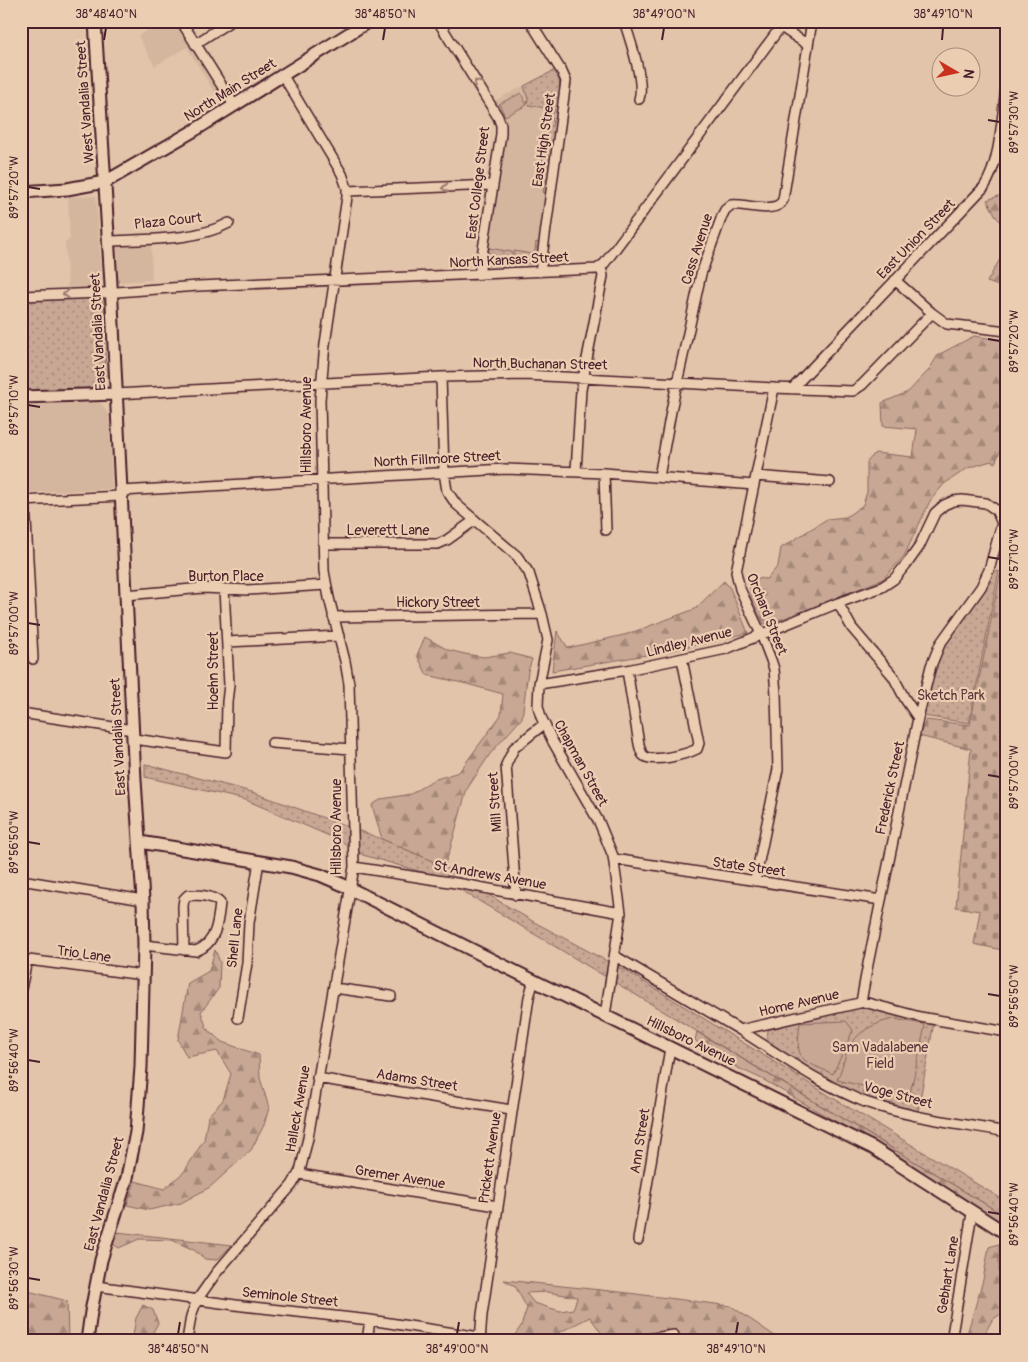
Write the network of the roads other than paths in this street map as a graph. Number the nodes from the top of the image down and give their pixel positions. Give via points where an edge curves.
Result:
1 (95, 21) edge
2 (181, 21) edge
3 (231, 21) edge
4 (369, 21) edge
5 (438, 21) edge
6 (530, 21) edge
7 (624, 21) edge
8 (772, 21) edge
9 (812, 21) edge
10 (783, 24) edge
11 (195, 44) junction
12 (808, 45) junction
13 (282, 74) junction
14 (1007, 81) edge
15 (639, 99) dead end
16 (234, 105) junction
17 (1007, 150) edge
18 (996, 157) junction
19 (105, 182) junction
20 (493, 185) junction
21 (347, 191) junction
22 (21, 192) edge
23 (229, 223) dead end
24 (108, 240) junction
25 (601, 267) junction
26 (540, 272) junction
27 (479, 275) junction
28 (895, 280) junction
29 (334, 281) junction
30 (111, 291) junction
31 (21, 296) edge
32 (932, 313) junction
33 (1007, 331) edge
34 (441, 377) junction
35 (583, 377) junction
36 (678, 382) junction
37 (320, 384) junction
38 (774, 388) junction
39 (792, 389) junction
40 (116, 394) junction
41 (21, 398) edge
42 (576, 471) junction
43 (444, 472) junction
44 (604, 473) junction
45 (659, 477) junction
46 (321, 479) junction
47 (755, 480) junction
48 (830, 482) dead end
49 (121, 494) junction
50 (23, 500) edge
51 (475, 520) junction
52 (1004, 529) edge
53 (606, 530) dead end
54 (323, 544) junction
55 (326, 585) junction
56 (224, 589) junction
57 (126, 595) junction
58 (838, 603) junction
59 (542, 614) junction
60 (333, 617) junction
61 (762, 634) junction
62 (339, 636) junction
63 (227, 642) junction
64 (33, 659) dead end
65 (682, 659) junction
66 (627, 670) junction
67 (539, 684) junction
68 (21, 713) edge
69 (918, 718) junction
70 (544, 724) junction
71 (133, 735) junction
72 (272, 743) dead end
73 (352, 749) junction
74 (140, 842) junction
75 (614, 859) junction
76 (259, 861) junction
77 (354, 867) junction
78 (21, 880) edge
79 (755, 882) junction
80 (350, 888) junction
81 (516, 895) junction
82 (143, 900) junction
83 (881, 900) junction
84 (622, 913) junction
85 (144, 945) junction
86 (184, 950) junction
87 (615, 956) junction
88 (24, 959) edge
89 (144, 975) junction
90 (534, 980) junction
91 (21, 988) edge
92 (334, 988) junction
93 (391, 996) dead end
94 (861, 1002) junction
95 (605, 1015) junction
96 (238, 1018) dead end
97 (740, 1030) junction
98 (1007, 1032) edge
99 (670, 1048) junction
100 (318, 1078) junction
101 (511, 1110) junction
102 (1007, 1132) edge
103 (299, 1174) junction
104 (497, 1206) junction
105 (972, 1213) junction
106 (1007, 1234) edge
107 (638, 1240) dead end
108 (96, 1286) junction
109 (197, 1300) junction
110 (370, 1320) junction
111 (674, 1335) dead end
112 (480, 1339) edge
113 (86, 1341) edge
114 (187, 1341) edge
115 (367, 1341) edge
116 (632, 1341) edge
117 (951, 1341) edge

1 - 19 main road, West Vandalia Street
2 - 11 street
3 - 11 street
4 - 13 main road, North Main Street
20 -> 5 street, East College Street via 501,125
6 - 26 street, East High Street via 566,81
7 - 15 street via 638,70
8 - 10 street
9 - 12 street, Cass Avenue
10 - 12 street
10 - 25 street
11 - 16 street
12 - 36 street, Cass Avenue via 782,202 774,207 734,205 725,210 701,274
13 - 16 main road, North Main Street
13 - 21 street, Hillsboro Avenue via 336,164
14 - 18 street, East Union Street
16 - 19 main road, North Main Street
17 - 18 street
18 - 28 street, East Union Street via 984,187
19 - 22 main road, North Main Street
19 - 24 main road, East Vandalia Street
20 -> 21 street
20 - 27 street, East College Street
21 - 29 street, Hillsboro Avenue
23 - 24 street, Plaza Court via 219,229 188,235
24 - 30 main road, East Vandalia Street
25 - 26 street, North Kansas Street
25 - 35 street via 604,276
26 - 27 street, North Kansas Street
27 - 29 street, North Kansas Street
28 - 32 street
28 - 39 street, East Union Street
29 - 30 street, North Kansas Street
29 - 37 street, Hillsboro Avenue
30 -> 31 street, North Kansas Street
30 - 40 main road, East Vandalia Street
32 - 33 street via 951,326
32 - 39 street, North Buchanan Street via 858,389
34 - 35 street, North Buchanan Street via 525,374
34 - 37 street, North Buchanan Street
34 - 43 street, Chapman Street
35 - 36 street, North Buchanan Street
35 - 42 street
36 - 38 street, North Buchanan Street
36 - 45 street, Cass Avenue
37 - 40 street, North Buchanan Street
37 - 46 street, Hillsboro Avenue
38 - 39 street, North Buchanan Street
38 - 47 street, Orchard Street
40 - 41 main road
40 - 49 main road, East Vandalia Street
42 - 43 street, North Fillmore Street via 515,468
42 - 44 street, North Fillmore Street
43 - 46 street, North Fillmore Street
43 - 51 street, Chapman Street via 450,497
44 - 45 street, North Fillmore Street
44 - 53 street
45 - 47 street, North Fillmore Street
46 - 49 street, North Fillmore Street
46 - 54 street, Hillsboro Avenue
47 - 48 street, North Fillmore Street
47 - 61 street, Orchard Street via 736,572 743,596
49 - 50 street, North Fillmore Street
49 - 57 main road, East Vandalia Street
50 - 64 street
51 - 54 street, Leverett Lane via 438,544
51 - 59 street, Chapman Street via 523,564 531,578
52 - 58 street, Lindley Avenue via 998,512 992,506 972,500 948,502 935,513 919,546 894,579 882,587
52 - 69 street, Frederick Street via 981,587 946,633 935,654
54 - 55 street, Hillsboro Avenue
55 - 56 street, Burton Place
55 - 60 street, Hillsboro Avenue
56 - 57 street, Burton Place
56 - 63 street, Hoehn Street
57 - 71 main road, East Vandalia Street
58 - 61 street, Lindley Avenue
58 - 69 street via 852,628 893,676
59 - 60 street, Hickory Street
59 - 67 street, Chapman Street via 548,640
60 - 62 street, Hillsboro Avenue
61 - 65 street, Lindley Avenue via 726,649
61 - 79 street, Orchard Street via 774,669 778,760
62 - 63 street
62 - 73 street, Hillsboro Avenue via 350,684
63 - 71 street, Hoehn Street via 226,752
65 - 66 street, Lindley Avenue
65 - 66 street via 699,743 697,749 678,755 652,759 642,754
66 - 67 street, Lindley Avenue
67 - 70 street, Chapman Street via 538,706
68 - 71 street
69 - 83 street, Frederick Street
70 - 75 street, Chapman Street via 599,822
70 - 81 street, Mill Street via 514,748 506,765
71 - 74 main road, East Vandalia Street
72 - 73 street
73 - 77 street, Hillsboro Avenue
74 - 76 main road
74 - 82 main road, East Vandalia Street
75 - 79 street, State Street
75 - 84 street, Chapman Street
76 - 80 main road via 291,866
76 - 96 street, Shell Lane
77 - 80 street, Hillsboro Avenue
77 - 81 street, St Andrews Avenue
78 - 82 street
79 - 83 street, State Street
80 - 90 main road, Hillsboro Avenue
80 - 92 street, Halleck Avenue
81 - 84 street, St Andrews Avenue
82 - 85 main road, East Vandalia Street
83 - 94 street, Frederick Street
84 - 87 street, Chapman Street
85 - 86 street
85 - 89 main road, East Vandalia Street
86 - 86 street via 196,951 208,944 218,923 220,903 216,899 195,895 184,899
87 - 95 street, Chapman Street
87 - 97 street
88 - 89 street, Trio Lane
88 - 91 street
89 - 108 main road, East Vandalia Street via 136,1132 127,1178
90 - 95 main road, Hillsboro Avenue
90 - 101 street, Prickett Avenue
92 - 93 street
92 - 100 street, Halleck Avenue
94 - 97 street, Home Avenue
94 - 98 street, Home Avenue via 920,1017
95 - 99 main road, Hillsboro Avenue
97 - 102 street, Voge Street via 820,1080 865,1102
99 - 105 main road, Hillsboro Avenue via 873,1148
99 - 107 street, Ann Street
100 - 101 street, Adams Street
100 - 103 street, Halleck Avenue
101 - 104 street, Prickett Avenue
103 - 104 street, Gremer Avenue
103 - 109 street, Halleck Avenue
104 - 112 street, Prickett Avenue
105 - 106 main road, Hillsboro Avenue
105 - 117 street, Gebhart Lane
108 - 109 street, Seminole Street
108 - 113 main road, East Vandalia Street
109 - 110 street, Seminole Street
109 - 114 street, Halleck Avenue
110 - 112 street, Seminole Street
110 - 115 street
111 - 116 street

